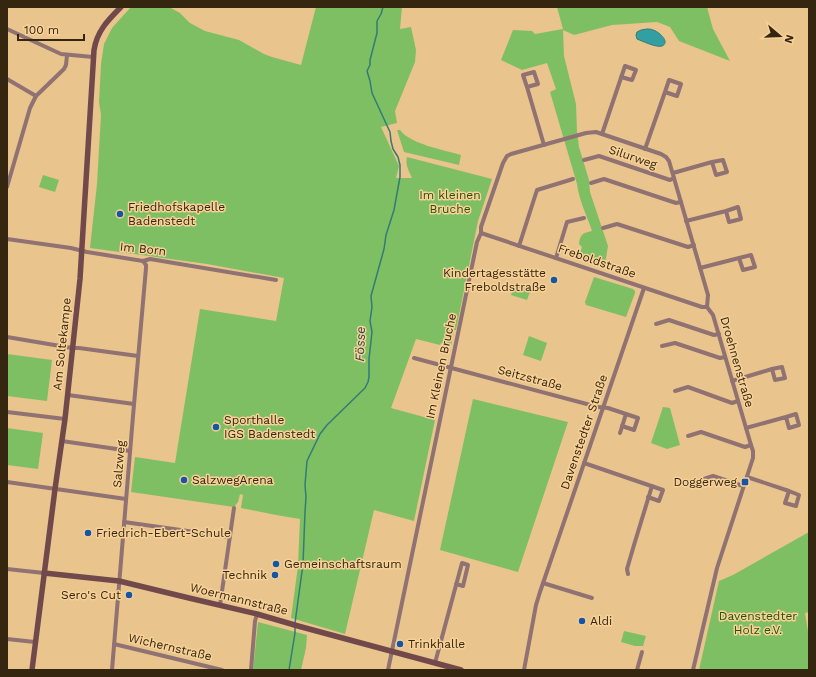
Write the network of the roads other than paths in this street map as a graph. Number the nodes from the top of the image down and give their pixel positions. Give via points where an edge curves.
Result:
1 (121, 7) edge
2 (7, 29) edge
3 (67, 55) junction
4 (93, 57) junction
5 (621, 77) dead end
6 (7, 79) edge
7 (527, 88) dead end
8 (665, 92) dead end
9 (36, 96) junction
10 (602, 134) junction
11 (573, 136) joint
12 (544, 145) junction
13 (645, 149) junction
14 (584, 160) dead end
15 (712, 162) dead end
16 (9, 169) edge
17 (673, 173) junction
18 (674, 178) junction
19 (573, 179) dead end
20 (591, 183) dead end
21 (7, 187) edge
22 (681, 202) junction
23 (726, 211) dead end
24 (584, 218) dead end
25 (686, 222) junction
26 (603, 228) dead end
27 (481, 233) junction
28 (7, 239) edge
29 (519, 246) junction
30 (694, 246) junction
31 (81, 251) junction
32 (556, 258) junction
33 (739, 258) dead end
34 (143, 261) junction
35 (700, 268) junction
36 (276, 280) dead end
37 (644, 288) junction
38 (707, 307) junction
39 (656, 324) dead end
40 (719, 334) junction
41 (7, 337) edge
42 (662, 346) dead end
43 (72, 348) junction
44 (138, 356) junction
45 (725, 356) junction
46 (414, 358) dead end
47 (451, 368) junction
48 (772, 369) dead end
49 (732, 381) junction
50 (675, 392) dead end
51 (68, 395) junction
52 (738, 401) junction
53 (134, 404) junction
54 (603, 407) junction
55 (7, 412) edge
56 (626, 414) junction
57 (786, 417) dead end
58 (65, 419) junction
59 (622, 426) junction
60 (746, 428) junction
61 (620, 433) dead end
62 (688, 436) dead end
63 (62, 441) junction
64 (751, 445) junction
65 (130, 451) junction
66 (584, 463) junction
67 (747, 477) junction
68 (701, 480) dead end
69 (7, 482) edge
70 (652, 486) junction
71 (743, 486) junction
72 (55, 489) junction
73 (789, 491) dead end
74 (648, 497) junction
75 (126, 500) junction
76 (234, 508) dead end
77 (124, 522) junction
78 (230, 537) junction
79 (7, 569) edge
80 (44, 573) junction
81 (628, 574) dead end
82 (119, 582) junction
83 (543, 583) junction
84 (456, 584) junction
85 (592, 598) dead end
86 (220, 605) junction
87 (257, 614) junction
88 (7, 639) edge
89 (35, 642) junction
90 (114, 644) junction
91 (392, 651) junction
92 (642, 652) dead end
93 (435, 663) junction
94 (32, 670) edge
95 (112, 670) edge
96 (222, 670) edge
97 (251, 670) edge
98 (388, 670) edge
99 (461, 670) edge
100 (524, 670) edge
101 (637, 670) edge
102 (693, 670) edge

1 - 4 street, Am Soltekampe via 101,30
2 - 3 street
3 - 4 street
3 - 9 street via 64,69
4 - 31 street, Am Soltekampe
5 - 10 street
6 - 9 street
7 - 12 street
8 - 13 street
9 - 16 street
10 - 11 street, Droehnenstraße via 591,132
10 - 13 street, Droehnenstraße
11 - 12 street, Im Kleinen Bruche
12 - 27 street, Im Kleinen Bruche via 506,156
13 - 17 street, Droehnenstraße via 666,157
14 - 18 street, Silurweg via 599,156 670,180
15 - 17 street
16 - 21 street
17 - 18 street, Droehnenstraße
18 - 22 street, Droehnenstraße
19 - 29 street via 537,190
20 - 22 street via 604,179 676,203
22 - 25 street, Droehnenstraße
23 - 25 street
24 - 32 street via 567,222
25 - 30 street, Droehnenstraße
26 - 30 street via 617,224 688,247
27 - 29 street, Freboldstraße
27 - 47 street, Im Kleinen Bruche
28 - 31 street, Im Born
29 - 32 street, Freboldstraße
30 - 35 street, Droehnenstraße
31 - 34 street, Im Born
31 - 43 street, Am Soltekampe
32 - 37 street, Freboldstraße
33 - 35 street
34 - 36 street, Im Born via 150,259
34 - 44 street, Salzweg via 146,268
35 - 38 street, Droehnenstraße via 708,295
37 - 38 street, Freboldstraße
37 - 54 street, Davenstedter Straße
38 - 40 street, Droehnenstraße via 713,315
39 - 40 street via 669,320 714,335
40 - 45 street, Droehnenstraße
41 - 43 street
42 - 45 street via 675,343 720,358
43 - 44 street
43 - 51 street, Am Soltekampe
44 - 53 street, Salzweg
45 - 49 street, Droehnenstraße
46 - 47 street, Seitzstraße
47 - 54 street, Seitzstraße
47 - 91 street, Im Kleinen Bruche
48 - 49 street
49 - 52 street, Droehnenstraße
50 - 52 street via 688,387 732,403
51 - 53 street
51 - 58 street, Am Soltekampe
52 - 60 street, Droehnenstraße
53 - 65 street, Salzweg
54 - 56 street, Seitzstraße
54 - 66 street, Davenstedter Straße
55 - 58 street
56 - 59 street
56 - 59 street via 638,418 634,430
57 - 60 street
58 - 63 street, Am Soltekampe
59 - 61 street
60 - 64 street, Droehnenstraße
62 - 64 street via 701,432 745,447
63 - 65 street
63 - 72 street, Am Soltekampe
64 - 67 street, Droehnenstraße via 753,458
65 - 75 street, Salzweg
66 - 70 street
66 - 83 street, Davenstedter Straße
67 - 71 street, Droehnenstraße
67 - 73 street
68 - 71 street via 713,476
69 - 72 street
70 - 74 street
70 - 74 street via 663,490 659,501
71 - 102 street, Droehnenstraße via 717,568
72 - 75 street
72 - 80 street, Am Soltekampe
74 - 81 street via 627,569
75 - 77 street, Salzweg
76 - 78 street
77 - 78 street
77 - 82 street, Salzweg
78 - 86 street
79 - 80 street, Woermannstraße
80 - 82 street, Woermannstraße
80 - 89 street, Am Soltekampe
82 - 86 street, Woermannstraße
82 - 90 street, Salzweg
83 - 85 street
83 - 100 street, Davenstedter Straße via 536,605
84 - 84 street via 462,563 468,565 463,586
84 - 93 street
86 - 87 street, Woermannstraße
87 - 91 street, Woermannstraße
87 - 97 street
88 - 89 street
89 - 94 street, Am Soltekampe
90 - 95 street, Salzweg
90 - 96 street, Wichernstraße
91 - 93 street, Woermannstraße
91 - 98 street, Im Kleinen Bruche
92 - 101 street
93 - 99 street, Woermannstraße

